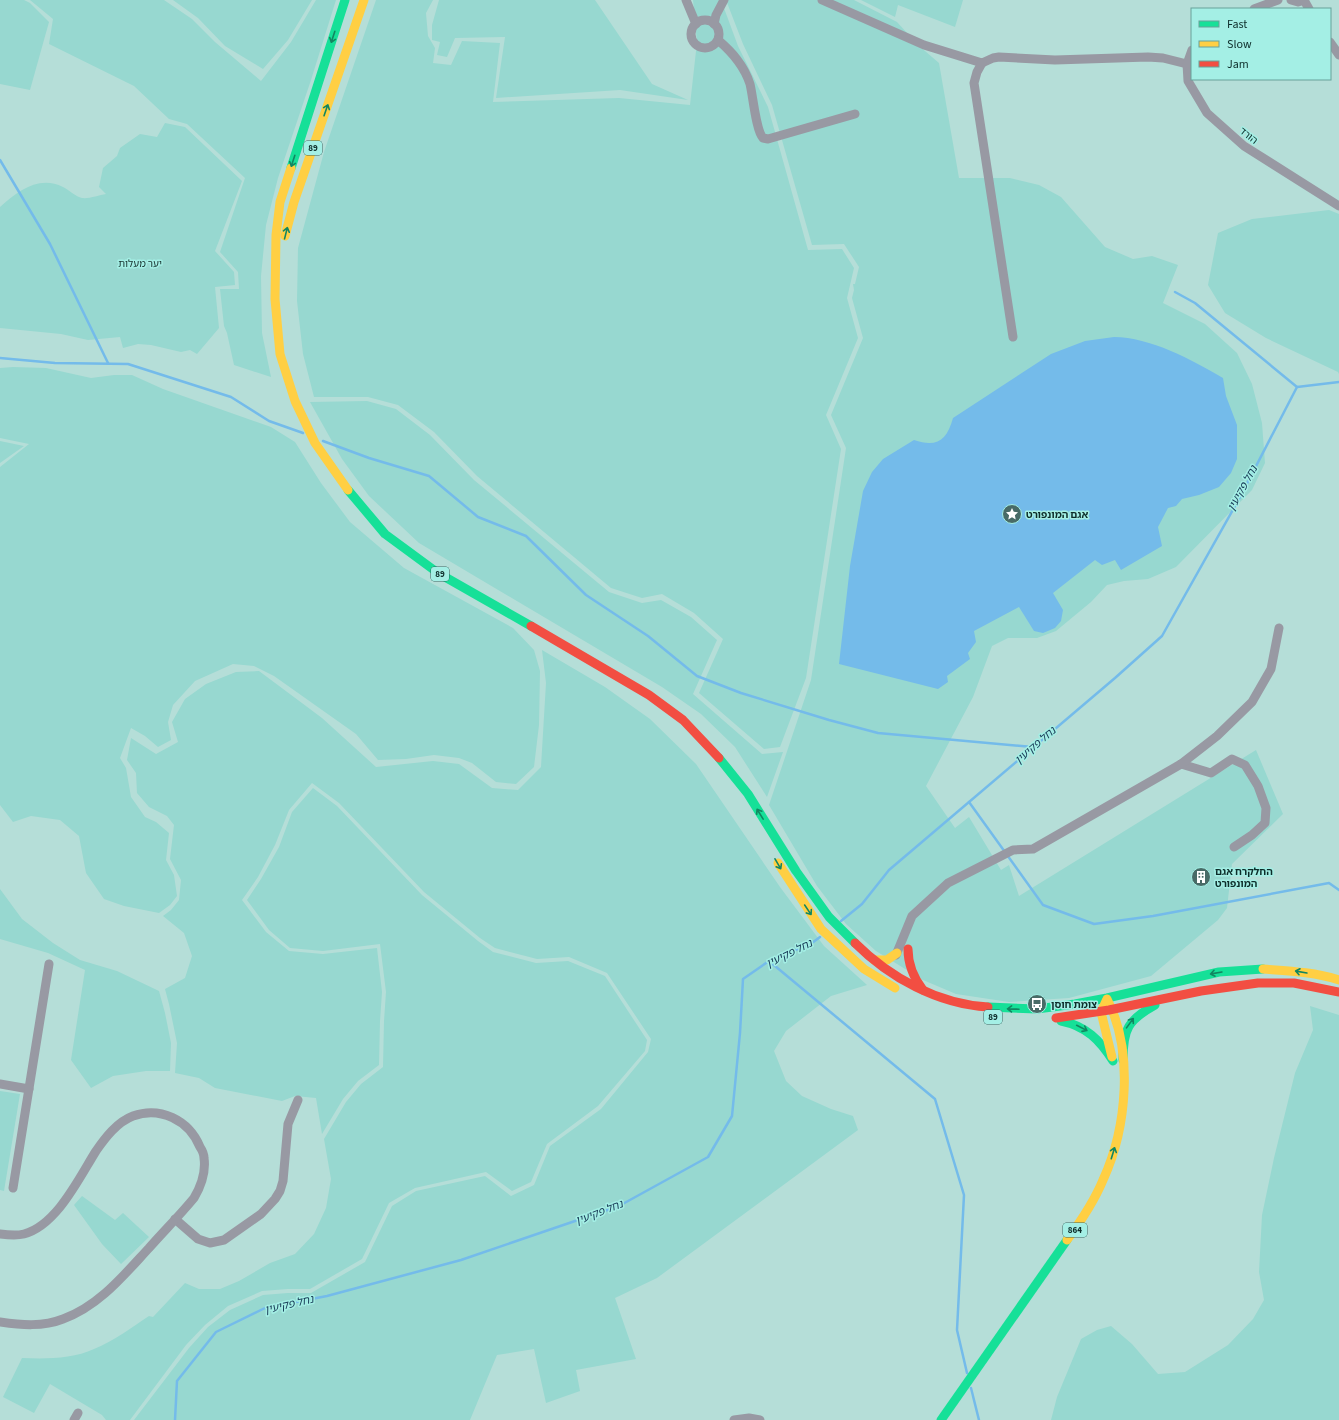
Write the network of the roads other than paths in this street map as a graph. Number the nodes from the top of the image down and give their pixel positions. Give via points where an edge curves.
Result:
1 (345, 0) edge
2 (364, 0) edge
3 (686, 0) edge
4 (724, 0) edge
5 (822, 0) edge
6 (1278, 0) edge
7 (1291, 0) edge
8 (1304, 0) edge
9 (1257, 8) edge
10 (696, 24) junction
11 (714, 24) junction
12 (718, 40) junction
13 (1331, 43) edge
14 (1191, 53) edge
15 (1339, 55) edge
16 (982, 63) junction
17 (1187, 64) junction
18 (855, 114) dead end
19 (1339, 206) edge
20 (275, 299) junction
21 (1013, 337) dead end
22 (1279, 628) dead end
23 (718, 757) junction
24 (1181, 764) junction
25 (755, 822) dead end
26 (1234, 847) dead end
27 (772, 853) dead end
28 (909, 924) junction
29 (908, 949) junction
30 (897, 953) junction
31 (874, 960) junction
32 (49, 964) dead end
33 (890, 972) junction
34 (898, 977) junction
35 (1339, 980) edge
36 (890, 985) junction
37 (923, 990) junction
38 (902, 991) dead end
39 (1339, 992) edge
40 (1171, 997) junction
41 (1107, 998) junction
42 (926, 1002) dead end
43 (1113, 1010) junction
44 (1102, 1012) junction
45 (984, 1016) dead end
46 (1123, 1060) junction
47 (1113, 1061) junction
48 (1114, 1072) dead end
49 (0, 1084) edge
50 (29, 1089) junction
51 (1114, 1097) dead end
52 (298, 1100) dead end
53 (13, 1188) dead end
54 (175, 1219) junction
55 (0, 1234) edge
56 (0, 1322) edge
57 (734, 1420) edge
58 (760, 1420) edge
59 (932, 1420) edge
60 (940, 1420) edge

1 -> 20 main road, 89 via 280,202 276,235
20 -> 2 main road, 89 via 282,249 294,202
3 - 10 street
4 - 11 street
5 - 16 street via 924,45
6 - 9 street
7 - 8 street
10 - 11 street via 706,20
10 - 12 street via 691,35 693,42 698,46 708,48
11 - 12 street via 718,31
12 - 18 street via 737,59 747,77 759,133 763,138 768,139
13 - 15 street
14 - 17 street, הורד
16 - 17 street via 999,57 1059,60 1143,57 1163,58
16 - 21 street via 974,83
17 - 19 street, הורד via 1188,81 1207,113 1244,146
20 - 23 main road, 89 via 280,354 295,401 315,443 342,483 385,534 438,573 649,696 683,720
22 - 24 street via 1271,669 1252,702 1217,736
23 - 25 main road, 89
31 -> 23 main road, 89 via 829,917 796,871 748,794
24 - 26 street via 1211,773 1232,759 1245,765 1258,786 1266,808 1265,823
24 - 28 street via 1033,849 1013,850 948,883 912,916
27 -> 36 main road via 821,929 864,969
28 - 29 street
28 - 30 street
29 - 34 street
29 - 37 main road via 909,967 913,978
30 - 31 main road via 883,962
30 - 33 street
31 - 33 main road, 89
32 - 50 street
33 - 34 main road, 89
33 - 36 street
34 - 36 street
34 - 37 main road, 89
35 -> 41 main road, 89 via 1295,971 1255,969 1219,972
36 - 38 main road
41 -> 37 main road, 89 via 1037,1009 1011,1009 982,1007 950,1000
39 - 40 main road via 1294,983 1258,983
40 - 43 main road
46 -> 40 main road via 1126,1028 1132,1020
41 - 43 main road, 864
41 - 44 main road
42 - 45 main road, 89
43 - 44 main road
43 - 46 main road, 864
44 - 47 main road
44 -> 47 main road via 1045,1019 1083,1027 1099,1041
60 -> 46 main road, 864 via 1083,1218 1099,1191 1118,1134 1124,1089
47 - 48 main road
49 - 50 street
50 - 53 street
51 - 59 main road, 864 via 1113,1119 1106,1151 1086,1201
52 - 54 street via 288,1124 280,1191 261,1214 224,1240 210,1243 198,1239
54 - 55 street via 199,1189 203,1178 204,1156 193,1134 185,1125 164,1114 152,1113 125,1120 107,1137 59,1208 44,1224 23,1234
54 - 56 street via 109,1290 79,1312 46,1324
57 - 58 street

